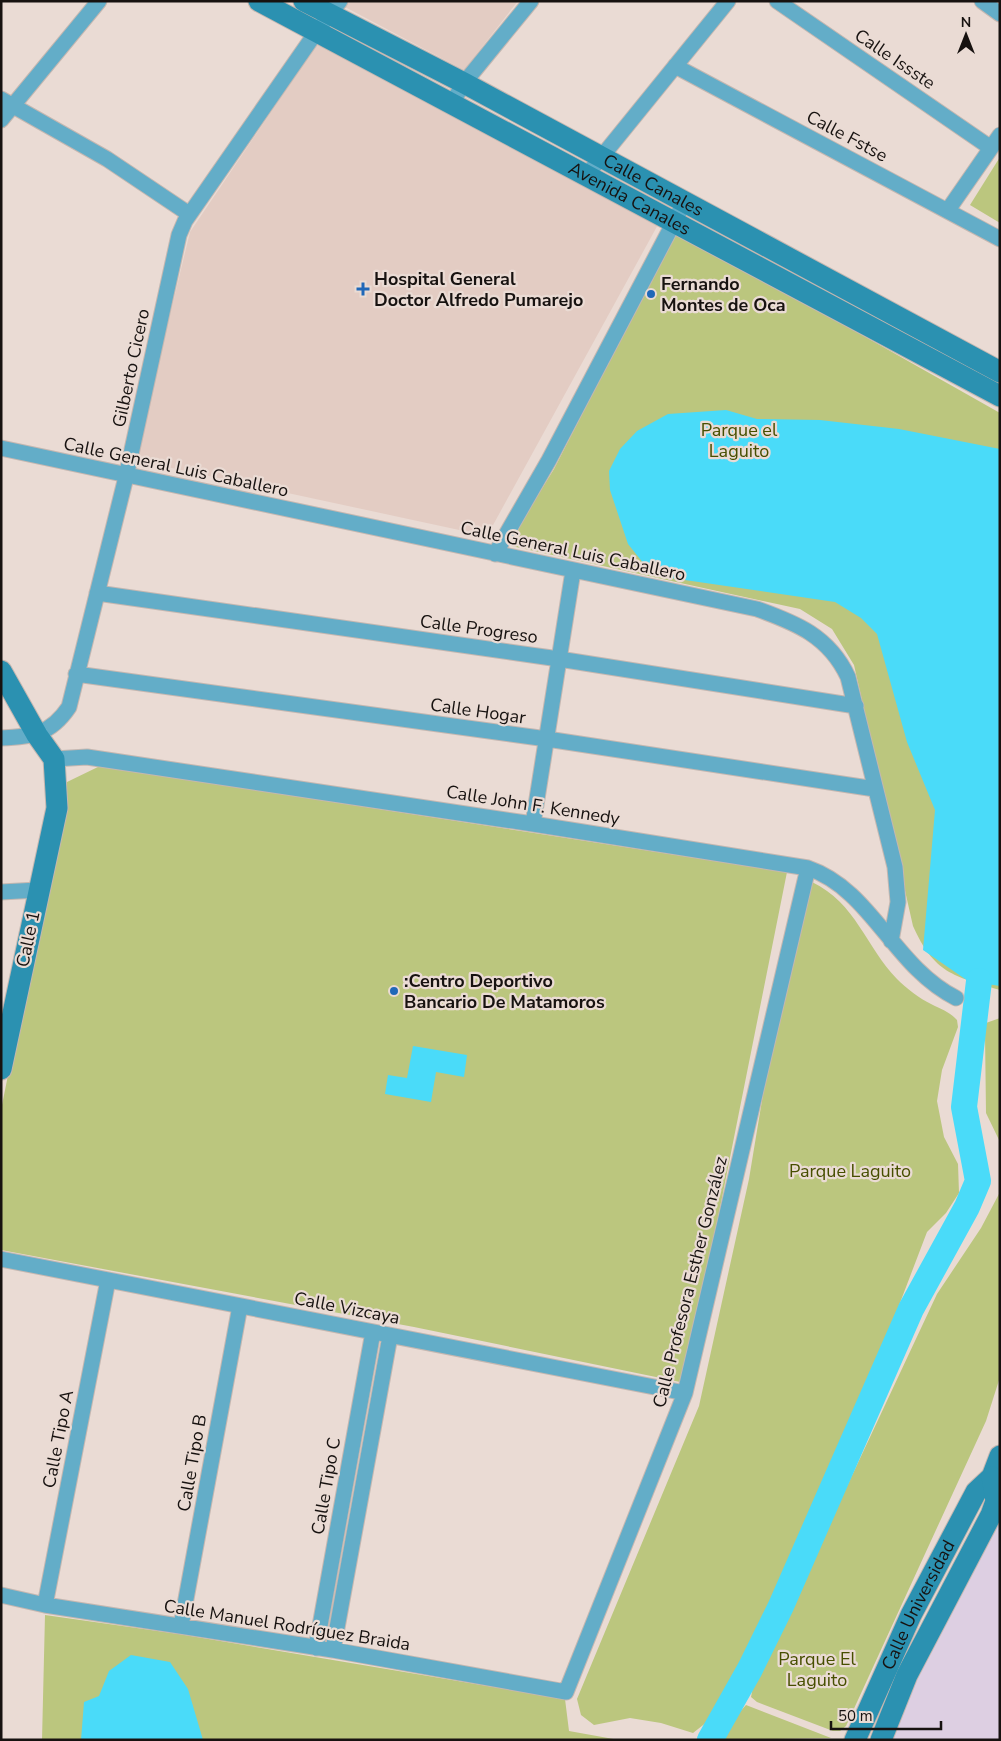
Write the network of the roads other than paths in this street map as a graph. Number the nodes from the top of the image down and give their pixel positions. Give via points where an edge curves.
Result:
1 (99, 1) edge
2 (259, 1) edge
3 (304, 1) edge
4 (531, 1) edge
5 (728, 1) edge
6 (777, 1) edge
7 (982, 1) edge
8 (335, 8) edge
9 (1000, 14) edge
10 (317, 31) junction
11 (675, 66) junction
12 (464, 83) junction
13 (8, 103) edge
14 (452, 103) junction
15 (1, 120) edge
16 (996, 141) edge
17 (602, 157) junction
18 (586, 176) junction
19 (684, 203) junction
20 (948, 210) junction
21 (189, 214) junction
22 (672, 223) junction
23 (1000, 239) edge
24 (1000, 372) edge
25 (997, 389) edge
26 (1, 448) edge
27 (126, 477) junction
28 (495, 554) junction
29 (573, 570) junction
30 (97, 593) junction
31 (559, 659) junction
32 (1, 671) edge
33 (76, 674) junction
34 (856, 706) junction
35 (37, 735) junction
36 (1, 738) edge
37 (546, 739) junction
38 (54, 759) junction
39 (875, 789) junction
40 (533, 824) junction
41 (808, 868) junction
42 (38, 890) junction
43 (1, 892) edge
44 (891, 940) junction
45 (956, 998) dead end
46 (5, 1035) edge
47 (1, 1069) edge
48 (1, 1259) edge
49 (108, 1280) junction
50 (240, 1306) junction
51 (373, 1332) junction
52 (390, 1336) junction
53 (685, 1393) junction
54 (1000, 1456) edge
55 (992, 1477) junction
56 (1, 1595) edge
57 (45, 1604) junction
58 (911, 1615) junction
59 (181, 1626) junction
60 (931, 1626) junction
61 (316, 1648) junction
62 (333, 1650) junction
63 (566, 1692) joint
64 (855, 1740) edge
65 (881, 1740) edge

1 - 13 street
2 - 10 main road, Avenida Canales
3 - 8 main road, Calle Canales
4 - 12 street
5 - 11 street
6 - 16 street, Calle Issste
7 - 9 street
8 - 10 street, Gilberto Cicero
8 - 12 main road, Calle Canales
10 - 14 main road, Avenida Canales
10 - 21 street, Gilberto Cicero
11 - 17 street
11 - 20 street, Calle Fstse
12 - 14 street
12 - 17 main road, Calle Canales
13 - 15 street
13 - 21 street via 107,159
14 - 18 main road, Avenida Canales
16 - 20 street
17 - 18 street
17 - 19 main road, Calle Canales
18 - 22 main road, Avenida Canales
19 - 22 street
19 - 24 main road, Calle Canales
20 - 23 street, Calle Fstse
21 - 27 street, Gilberto Cicero via 179,235
22 - 25 main road, Avenida Canales
22 - 28 street via 549,460
26 - 27 street, Calle General Luis Caballero
27 - 28 street, Calle General Luis Caballero
27 - 30 street, Gilberto Cicero
28 - 29 street, Calle General Luis Caballero
29 - 31 street
29 - 34 street, Calle General Luis Caballero via 757,609 796,623 814,634 844,667
30 - 31 street, Calle Progreso
30 - 33 street, Gilberto Cicero
31 - 34 street, Calle Progreso
31 - 37 street
32 - 35 main road
33 - 35 street, Gilberto Cicero via 69,707 60,720
33 - 37 street, Calle Hogar
34 - 39 street, Calle General Luis Caballero
35 - 36 street
35 - 38 main road
37 - 39 street, Calle Hogar
37 - 40 street
38 - 40 street, Calle John F. Kennedy via 87,757
38 - 42 main road, Calle 1 via 56,808
39 - 44 street, Calle General Luis Caballero via 895,867 898,902
40 - 41 street, Calle John F. Kennedy
41 - 44 street, Calle John F. Kennedy via 846,888
41 - 53 street, Calle Profesora Esther González
42 - 43 street
42 - 46 main road, Calle 1
44 - 45 street, Calle John F. Kennedy via 915,970
46 - 47 main road, Calle 1
48 - 49 street, Calle Vizcaya
49 - 50 street, Calle Vizcaya
49 - 57 street, Calle Tipo A
50 - 51 street, Calle Vizcaya
50 - 59 street, Calle Tipo B
51 - 52 street, Calle Vizcaya
51 - 61 street, Calle Tipo C
52 - 53 street, Calle Vizcaya
52 - 62 street, Calle Tipo C
53 - 63 street, Calle Profesora Esther González
54 - 55 main road, Calle Universidad
55 - 58 main road, Calle Universidad via 976,1492
55 - 60 main road, Calle Universidad via 996,1501
56 - 57 street, Calle Manuel Rodríguez Braida
57 - 59 street, Calle Manuel Rodríguez Braida
58 - 60 main road
58 - 64 main road, Calle Universidad
59 - 61 street, Calle Manuel Rodríguez Braida
60 - 65 main road, Calle Universidad
61 - 62 street, Calle Manuel Rodríguez Braida
62 - 63 street, Calle Manuel Rodríguez Braida

